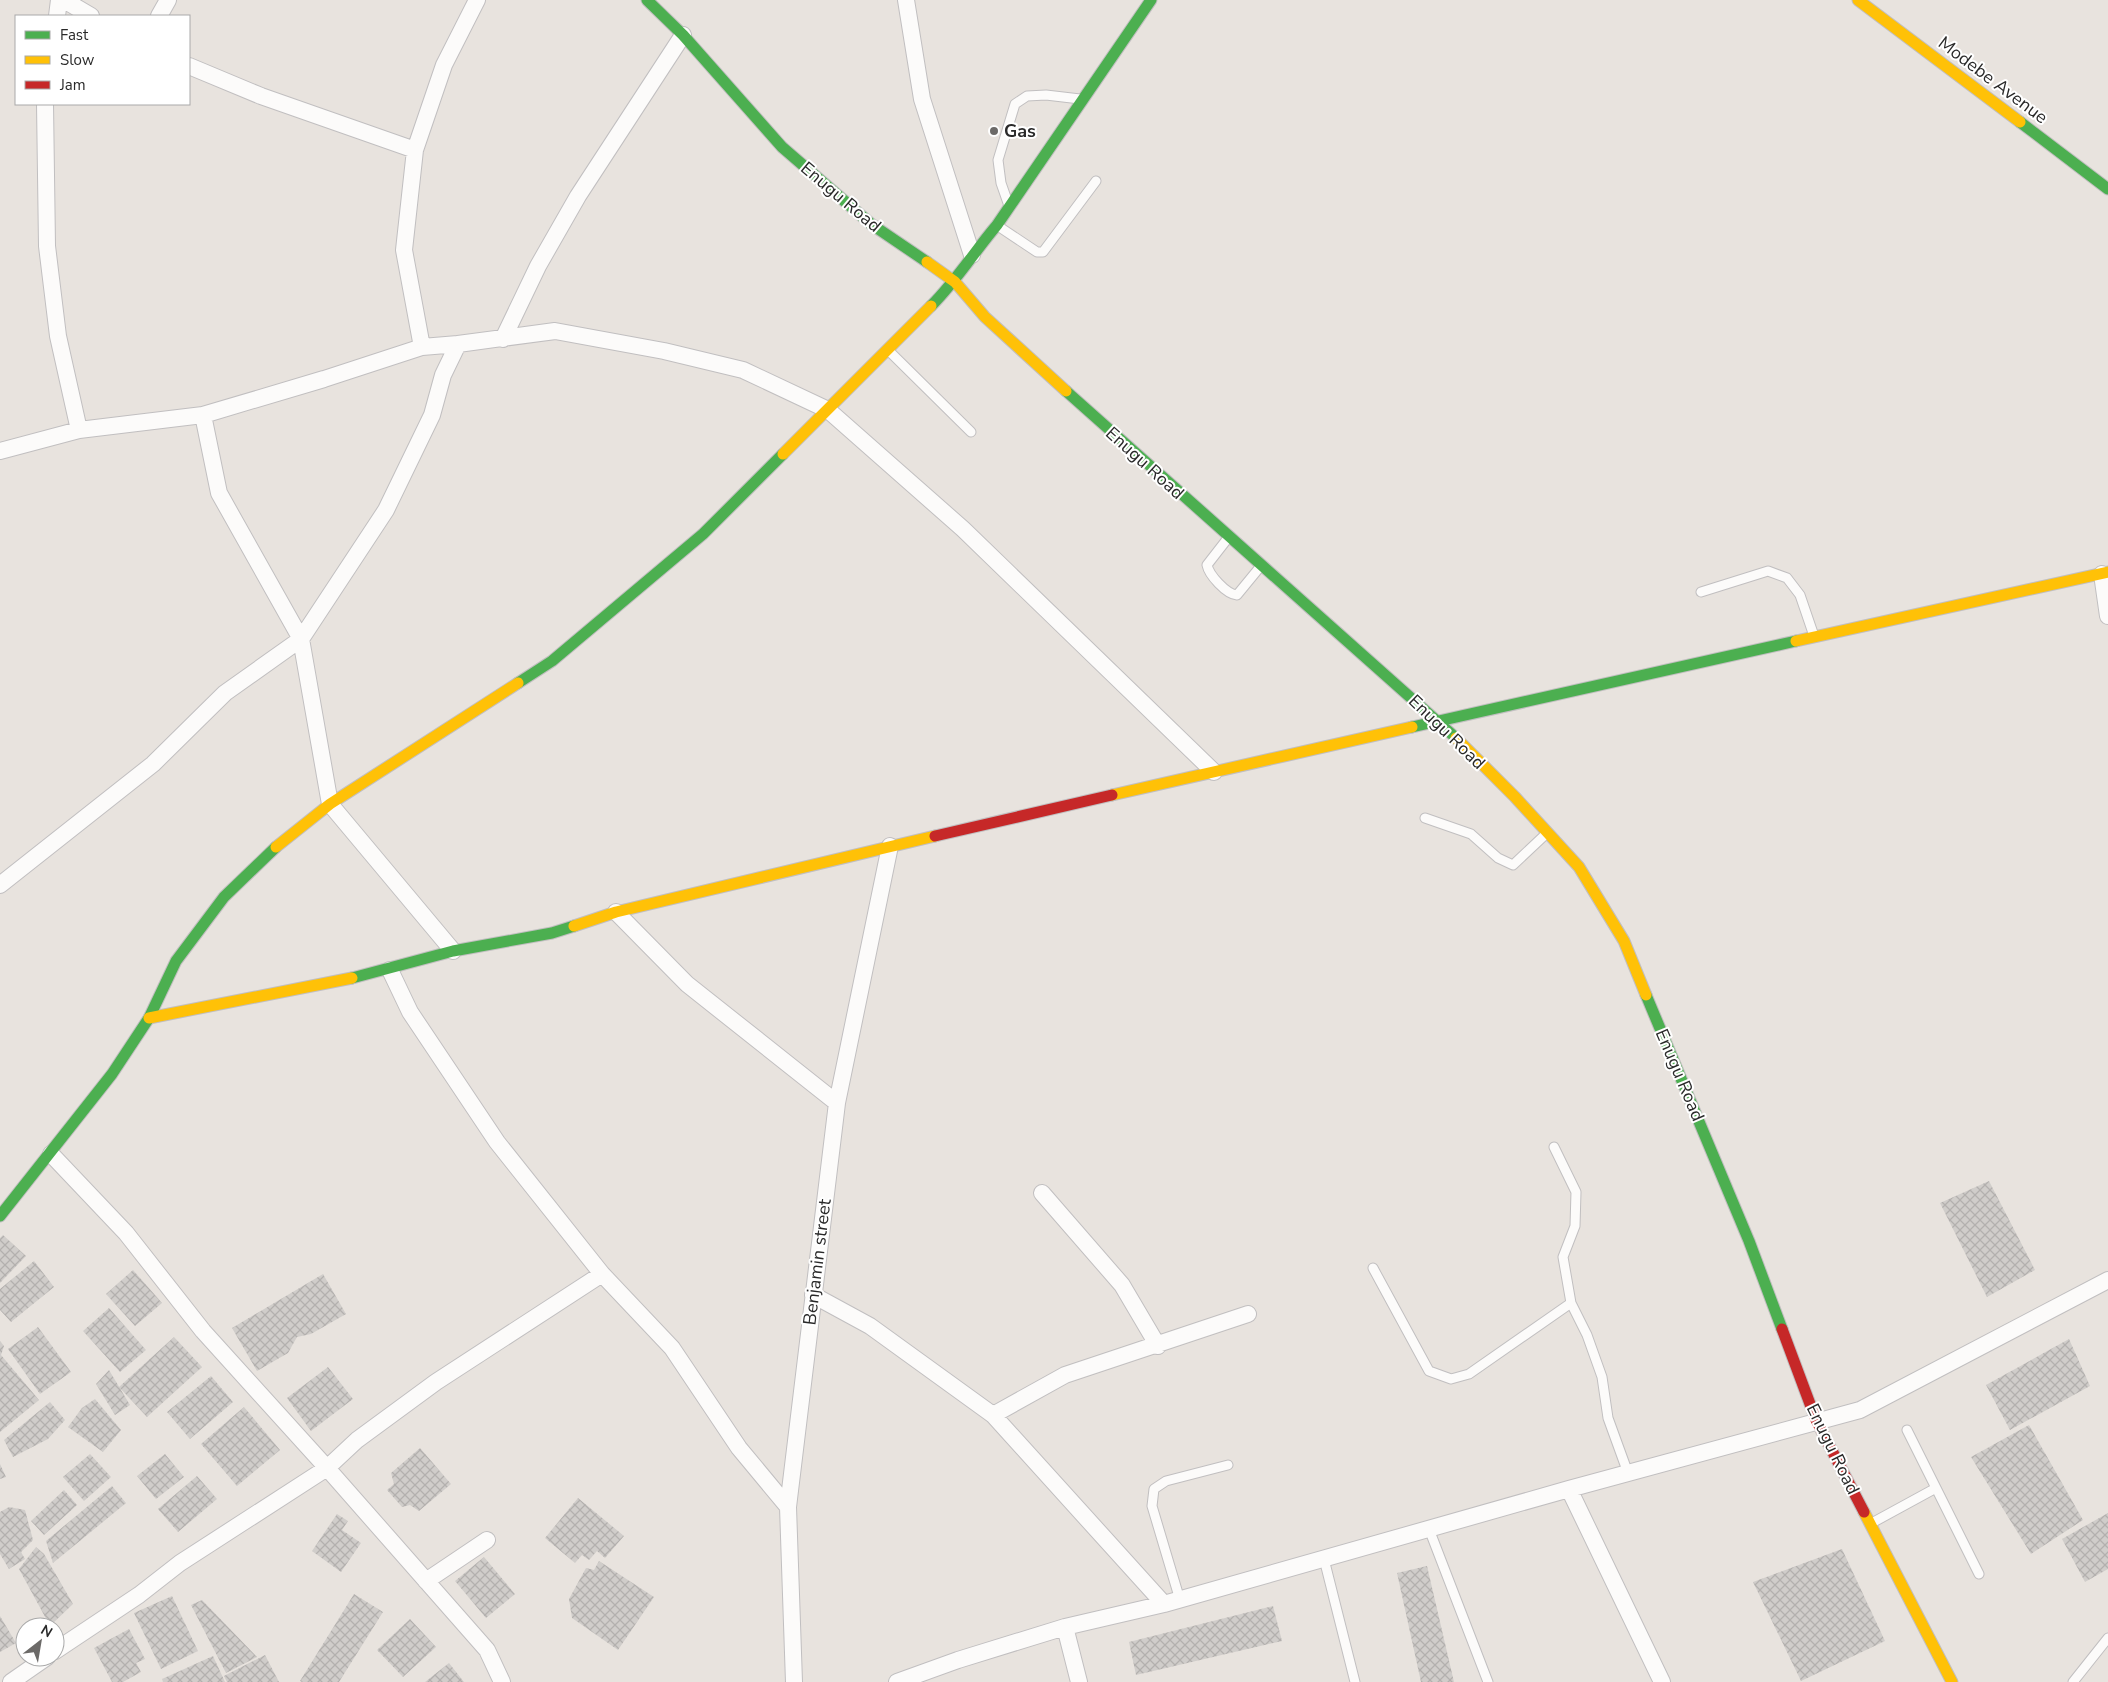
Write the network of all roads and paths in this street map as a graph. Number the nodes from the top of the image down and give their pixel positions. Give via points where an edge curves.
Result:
1 (59, 0) edge
2 (64, 0) edge
3 (168, 0) edge
4 (477, 0) edge
5 (648, 0) edge
6 (906, 0) edge
7 (1151, 0) edge
8 (1858, 0) edge
9 (57, 15) edge
10 (90, 15) edge
11 (160, 15) edge
12 (683, 36) junction
13 (190, 66) edge
14 (1083, 100) junction
15 (45, 105) edge
16 (415, 150) junction
17 (1096, 181) dead end
18 (2108, 189) edge
19 (1010, 206) junction
20 (997, 225) junction
21 (972, 254) junction
22 (955, 282) junction
23 (504, 339) junction
24 (458, 344) junction
25 (422, 347) junction
26 (889, 351) junction
27 (828, 410) junction
28 (203, 414) junction
29 (79, 430) junction
30 (970, 432) dead end
31 (0, 451) edge
32 (1228, 538) junction
33 (1261, 566) junction
34 (2105, 573) edge
35 (1701, 592) dead end
36 (2108, 616) edge
37 (1814, 637) junction
38 (301, 639) junction
39 (1438, 721) junction
40 (1214, 772) junction
41 (330, 804) junction
42 (1425, 818) dead end
43 (1548, 833) junction
44 (890, 846) junction
45 (0, 885) edge
46 (616, 912) junction
47 (453, 951) junction
48 (390, 970) junction
49 (149, 1018) junction
50 (837, 1103) junction
51 (1554, 1147) dead end
52 (51, 1154) junction
53 (1042, 1193) dead end
54 (0, 1216) edge
55 (1373, 1268) dead end
56 (602, 1274) junction
57 (2108, 1280) edge
58 (813, 1295) junction
59 (1571, 1302) junction
60 (1248, 1314) dead end
61 (1158, 1346) junction
62 (993, 1415) junction
63 (1816, 1420) junction
64 (1907, 1430) dead end
65 (1228, 1466) dead end
66 (327, 1468) junction
67 (1628, 1473) junction
68 (1936, 1488) junction
69 (1568, 1489) junction
70 (788, 1507) junction
71 (1870, 1524) junction
72 (1429, 1529) junction
73 (487, 1540) dead end
74 (1324, 1559) junction
75 (1979, 1574) dead end
76 (426, 1581) junction
77 (1180, 1600) junction
78 (1164, 1604) junction
79 (1066, 1627) junction
80 (2108, 1638) edge
81 (65, 1644) edge
82 (33, 1667) edge
83 (11, 1682) edge
84 (502, 1682) edge
85 (794, 1682) edge
86 (897, 1682) edge
87 (1079, 1682) edge
88 (1355, 1682) edge
89 (1488, 1682) edge
90 (1662, 1682) edge
91 (1952, 1682) edge
92 (2073, 1682) edge

1 - 9 street
2 - 10 street
3 - 11 street
4 - 16 street via 444,65
5 - 12 street, Enugu Road
6 - 21 street via 922,99
7 - 14 street
8 - 18 street, Modebe Avenue
12 - 22 street, Enugu Road via 782,147 871,224
12 - 23 street via 578,196 538,266
13 - 16 street via 261,96
14 - 19 street
14 - 19 lane via 1027,96 1015,104 998,160 1001,183
15 - 29 street via 47,246 58,336
16 - 25 street via 404,250
17 - 20 lane via 1043,252 1037,252
19 - 20 street
20 - 21 street
21 - 22 street
22 - 26 street
22 - 32 street, Enugu Road via 985,317
23 - 24 street
23 - 27 street via 556,331 664,351 743,370
24 - 25 street
24 - 38 street via 443,375 432,415 386,510
25 - 28 street
26 - 27 street
26 - 30 lane
27 - 40 street via 963,529
27 - 41 street via 703,534 552,661
28 - 29 street
28 - 38 street via 219,493
29 - 31 street
32 - 33 street, Enugu Road
32 - 33 lane via 1207,565 1228,591 1237,595
33 - 39 street, Enugu Road
34 - 36 street
34 - 37 street
35 - 37 lane via 1768,571 1787,578 1800,595
37 - 39 street
38 - 41 street
38 - 45 street via 225,693 153,764
39 - 40 street
39 - 43 street, Enugu Road
40 - 44 street
41 - 47 street
41 - 49 street via 284,839 224,897 176,961
42 - 43 lane via 1471,834 1498,858 1513,865
43 - 63 street, Enugu Road via 1579,867 1624,941 1749,1241
44 - 46 street
44 - 50 street, Benjamin street
46 - 47 street via 552,933
46 - 50 street via 687,984
47 - 48 street
48 - 49 street
48 - 56 street via 410,1012 497,1142
49 - 52 street via 112,1074
50 - 58 street, Benjamin street
51 - 59 lane via 1576,1192 1576,1226 1563,1257
52 - 54 street
52 - 66 street via 126,1233 203,1331
53 - 61 street via 1122,1285
55 - 59 lane via 1429,1371 1450,1379 1469,1374
56 - 66 street via 436,1382 357,1440
56 - 70 street via 672,1348 739,1448
57 - 63 street via 1860,1410
58 - 62 street via 870,1326
58 - 70 street, Benjamin street
59 - 67 lane via 1602,1377 1608,1418
60 - 61 street
61 - 62 street via 1065,1375
62 - 78 street
63 - 67 street
63 - 71 street, Enugu Road
64 - 68 lane
65 - 77 lane via 1166,1481 1154,1489 1152,1506
66 - 76 street
66 - 81 street via 180,1563
67 - 69 street
68 - 71 lane
68 - 75 lane
69 - 72 street
69 - 90 street
70 - 85 street, Benjamin street
71 - 91 street, Enugu Road
72 - 74 street
72 - 89 lane
73 - 76 street
74 - 77 street
74 - 88 lane
76 - 84 street via 487,1650
77 - 78 street
78 - 79 street
79 - 86 street
79 - 87 street
80 - 92 lane
82 - 83 street

